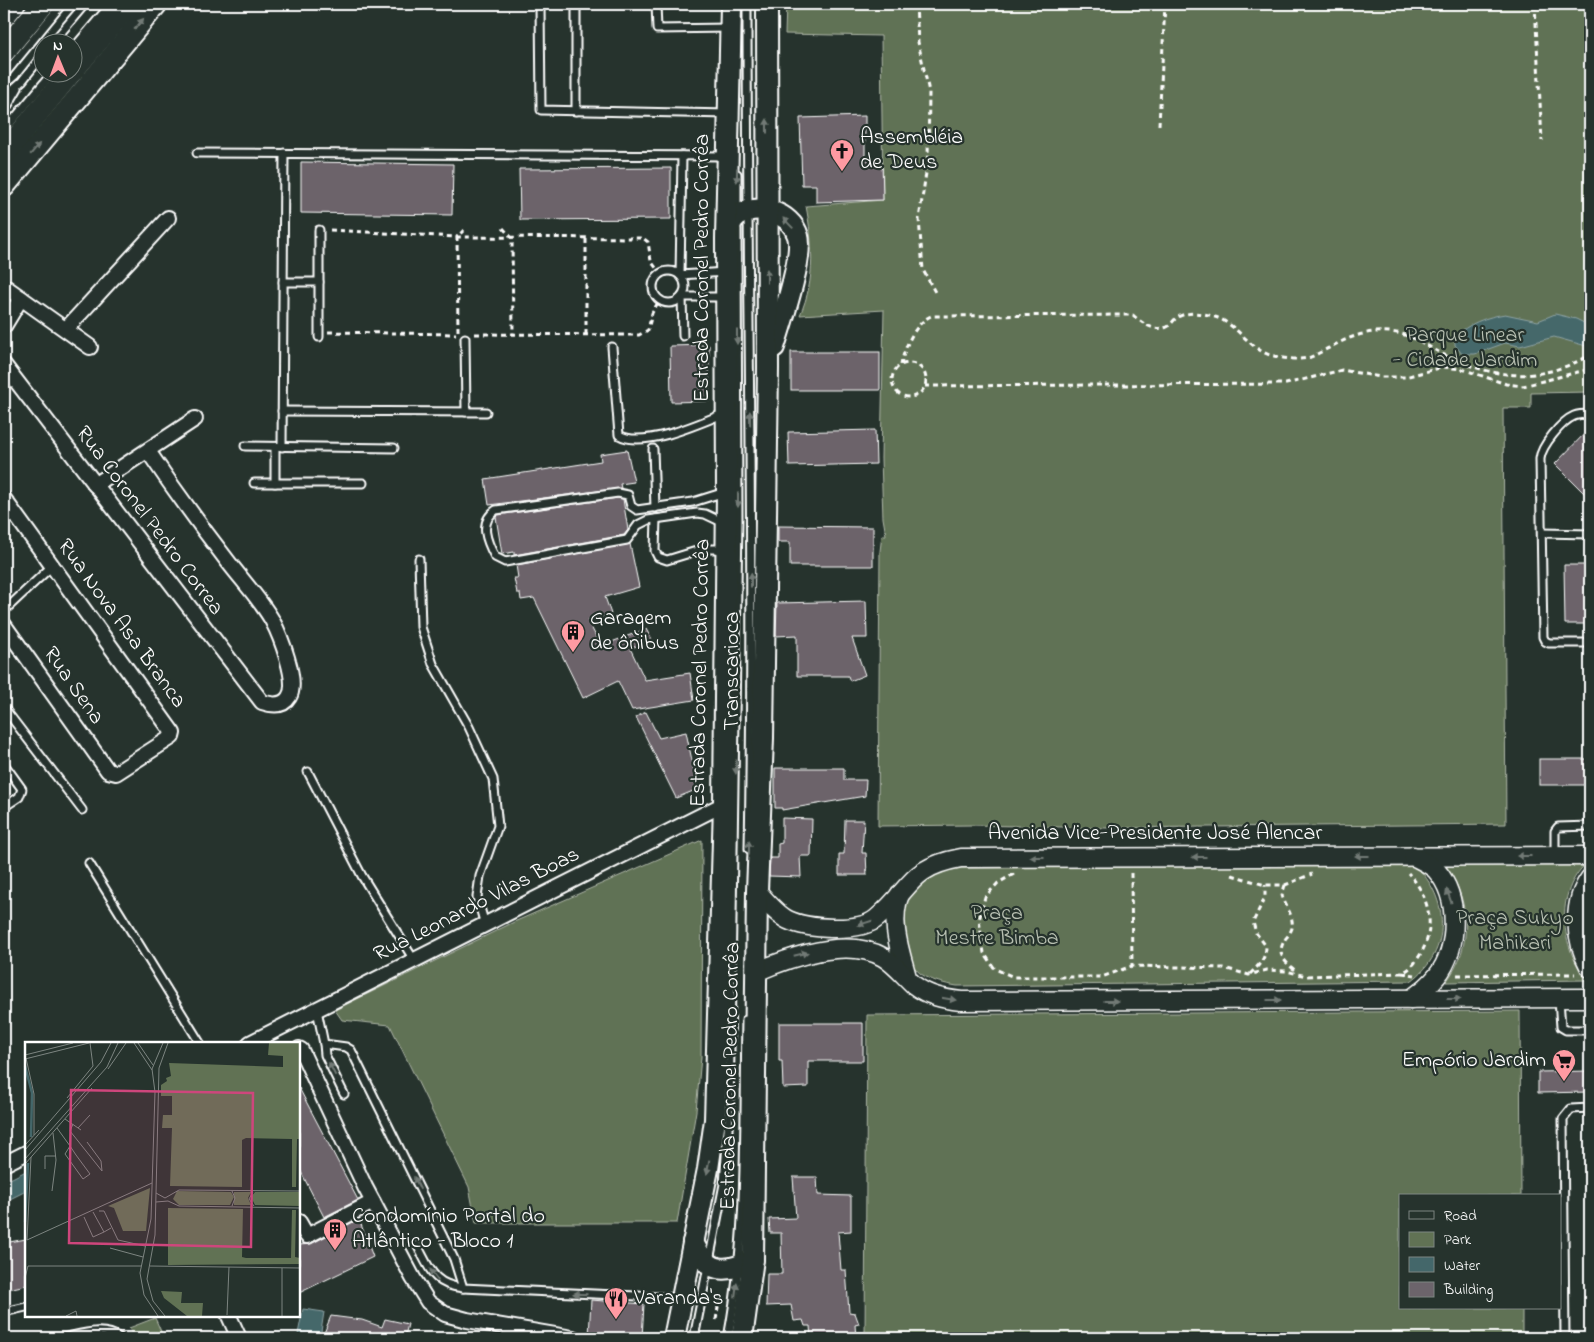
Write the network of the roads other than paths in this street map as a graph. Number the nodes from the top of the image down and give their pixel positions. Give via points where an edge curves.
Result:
1 (14, 4) edge
2 (43, 4) edge
3 (62, 4) edge
4 (85, 4) edge
5 (111, 4) edge
6 (129, 4) edge
7 (156, 4) edge
8 (540, 4) edge
9 (576, 4) edge
10 (656, 4) edge
11 (731, 4) edge
12 (740, 4) edge
13 (747, 4) edge
14 (768, 4) edge
15 (4, 16) edge
16 (730, 28) junction
17 (61, 32) edge
18 (82, 38) edge
19 (4, 51) edge
20 (82, 60) edge
21 (32, 68) edge
22 (4, 75) edge
23 (739, 80) dead end
24 (22, 81) junction
25 (45, 82) edge
26 (64, 82) edge
27 (4, 97) edge
28 (576, 111) junction
29 (4, 112) edge
30 (728, 114) junction
31 (4, 131) edge
32 (198, 153) dead end
33 (284, 153) junction
34 (4, 154) edge
35 (682, 156) junction
36 (732, 161) junction
37 (4, 186) edge
38 (767, 210) junction
39 (742, 214) junction
40 (168, 218) dead end
41 (319, 230) road end
42 (726, 239) junction
43 (726, 272) junction
44 (680, 275) junction
45 (283, 282) junction
46 (319, 282) junction
47 (4, 286) edge
48 (682, 297) junction
49 (726, 297) junction
50 (20, 298) junction
51 (4, 326) edge
52 (66, 329) junction
53 (318, 335) road end
54 (466, 336) road end
55 (683, 336) dead end
56 (90, 347) dead end
57 (612, 347) dead end
58 (4, 365) edge
59 (768, 368) junction
60 (282, 411) junction
61 (466, 412) junction
62 (486, 412) dead end
63 (726, 413) junction
64 (1590, 414) edge
65 (195, 419) dead end
66 (245, 446) dead end
67 (279, 447) junction
68 (394, 448) dead end
69 (653, 449) dead end
70 (148, 451) junction
71 (254, 483) dead end
72 (275, 483) junction
73 (363, 483) dead end
74 (95, 485) junction
75 (727, 491) junction
76 (4, 499) edge
77 (652, 509) junction
78 (652, 520) junction
79 (726, 524) junction
80 (1542, 533) junction
81 (1590, 534) edge
82 (726, 549) junction
83 (420, 559) dead end
84 (53, 564) junction
85 (4, 611) edge
86 (4, 625) edge
87 (1589, 643) dead end
88 (4, 708) edge
89 (4, 764) edge
90 (108, 771) joint
91 (308, 772) dead end
92 (724, 804) junction
93 (4, 807) edge
94 (82, 810) dead end
95 (1590, 826) edge
96 (1555, 856) junction
97 (1590, 856) edge
98 (749, 861) dead end
99 (1408, 862) junction
100 (89, 863) dead end
101 (1590, 878) edge
102 (757, 891) junction
103 (901, 892) junction
104 (485, 924) junction
105 (414, 960) junction
106 (1586, 971) edge
107 (756, 972) junction
108 (907, 978) junction
109 (1559, 998) junction
110 (1590, 998) edge
111 (1412, 999) junction
112 (317, 1010) junction
113 (746, 1010) dead end
114 (1590, 1030) edge
115 (199, 1042) edge
116 (252, 1042) edge
117 (324, 1044) junction
118 (300, 1050) edge
119 (344, 1094) dead end
120 (1590, 1108) edge
121 (25, 1154) edge
122 (4, 1164) edge
123 (373, 1202) junction
124 (303, 1238) edge
125 (693, 1242) junction
126 (417, 1245) dead end
127 (746, 1263) junction
128 (708, 1265) junction
129 (463, 1288) junction
130 (681, 1298) junction
131 (25, 1307) edge
132 (4, 1312) edge
133 (229, 1317) edge
134 (63, 1338) edge
135 (120, 1338) edge
136 (239, 1338) edge
137 (573, 1338) edge
138 (674, 1338) edge
139 (694, 1338) edge
140 (728, 1338) edge
141 (742, 1338) edge
142 (1565, 1338) edge

1 - 15 main road
2 - 19 highway
3 - 22 lane
4 - 17 lane
5 - 18 lane
6 - 20 highway
37 -> 7 main road
8 - 28 lane via 541,110
9 - 28 lane
10 - 16 lane via 657,29
11 - 16 main road, Estrada Coronel Pedro Corrêa
12 - 23 lane
13 - 39 lane, Transcarioca
38 -> 14 main road, Estrada Coronel Pedro Corrêa
16 - 30 main road, Estrada Coronel Pedro Corrêa
21 - 24 lane
24 - 27 lane
24 - 29 lane
25 - 31 lane
26 - 34 highway
28 - 30 lane
30 - 36 main road, Estrada Coronel Pedro Corrêa
32 - 33 lane
33 - 35 lane
33 - 45 lane
35 - 36 lane
35 - 44 lane
36 -> 39 lane, Transcarioca
36 - 42 main road, Estrada Coronel Pedro Corrêa
38 - 39 main road
59 -> 38 main road, Estrada Coronel Pedro Corrêa
59 -> 38 main road via 800,246 798,234 787,220
39 - 42 main road via 732,220
98 -> 39 lane, Transcarioca via 751,528
39 -> 128 lane, Transcarioca via 729,1116 724,1184
40 - 52 street
41 - 46 lane
42 - 43 main road, Estrada Coronel Pedro Corrêa
43 - 44 lane
43 - 49 main road, Estrada Coronel Pedro Corrêa
44 - 48 lane via 685,286
44 - 48 lane via 667,271 660,273 653,284 660,299 669,303
45 - 46 lane
45 - 60 lane
46 - 53 lane
47 - 50 street
48 - 49 lane
48 - 55 lane
49 - 63 main road, Estrada Coronel Pedro Corrêa
50 - 51 street
50 - 52 street
52 - 56 street
54 - 61 lane
57 - 63 lane via 619,435 626,439 663,435
58 - 74 street, Rua Coronel Pedro Correa
59 - 102 main road, Estrada Coronel Pedro Corrêa via 763,738
60 - 61 lane
60 - 67 lane
61 - 62 lane
63 - 75 main road, Estrada Coronel Pedro Corrêa
64 - 80 lane via 1568,420 1540,453
65 - 70 street
66 - 67 lane
67 - 68 lane
67 - 72 lane
69 - 77 lane
70 - 74 street
70 - 74 street, Rua Coronel Pedro Correa via 272,619 283,643 292,688 290,696 278,705 262,702
71 - 72 lane
72 - 73 lane
75 - 77 lane via 693,502
75 - 79 main road, Estrada Coronel Pedro Corrêa
76 - 84 street, Rua Nova Asa Branca
77 - 78 lane via 634,509 628,495 618,493 496,510 486,522 485,533 495,557 505,562 622,542 638,525
78 - 79 lane via 697,513
78 - 82 lane via 658,557 667,560 703,550
79 - 82 main road, Estrada Coronel Pedro Corrêa
80 - 81 lane
80 - 87 lane via 1545,642
82 - 92 main road, Estrada Coronel Pedro Corrêa
83 - 104 lane via 421,627 433,664 469,727 493,779 498,826 480,876 478,897
84 - 85 lane
84 - 90 street, Rua Nova Asa Branca via 173,733 170,741 116,772
86 - 90 street, Rua Sena
88 - 94 lane
89 - 93 lane via 22,789 19,797
91 - 105 lane via 362,876
92 - 104 street, Rua Leonardo Vilas Boas
92 -> 125 main road, Estrada Coronel Pedro Corrêa via 715,1120
95 - 96 lane via 1558,827
96 - 97 street, Avenida Vice-Presidente José Alencar
96 -> 99 street, Avenida Vice-Presidente José Alencar
99 -> 103 street, Avenida Vice-Presidente José Alencar via 961,858 925,868
111 -> 99 street via 1438,975 1454,923 1452,904 1436,870
100 - 115 lane
101 - 106 street via 1578,903 1577,922
103 -> 102 street, Avenida Vice-Presidente José Alencar via 871,922 840,927 800,924 786,919
102 - 107 main road, Estrada Coronel Pedro Corrêa
103 - 108 street via 895,913 896,929
104 - 105 street, Rua Leonardo Vilas Boas
105 - 112 street, Rua Leonardo Vilas Boas
107 -> 108 street via 796,955 845,950 883,957
107 - 127 main road, Estrada Coronel Pedro Corrêa
108 -> 111 street via 916,987 938,998 961,1001
109 - 110 street
111 -> 109 street
109 - 114 lane via 1561,1027
112 - 116 street, Rua Leonardo Vilas Boas
112 - 117 lane
113 - 127 lane
119 -> 117 lane via 325,1055
129 -> 117 lane via 454,1259 351,1050
118 - 123 street
120 - 142 lane via 1571,1108 1563,1119
121 - 122 street
123 - 124 street
123 - 137 street via 428,1302 445,1314
125 - 128 main road
125 - 130 main road, Estrada Coronel Pedro Corrêa
129 -> 126 lane via 438,1281
127 - 128 main road via 722,1269
140 -> 127 lane
127 - 141 main road, Estrada Coronel Pedro Corrêa
128 - 139 lane, Transcarioca
130 -> 129 lane
130 - 138 main road, Estrada Coronel Pedro Corrêa
131 - 132 lane
133 - 136 street
134 - 135 lane via 98,1332 109,1332

